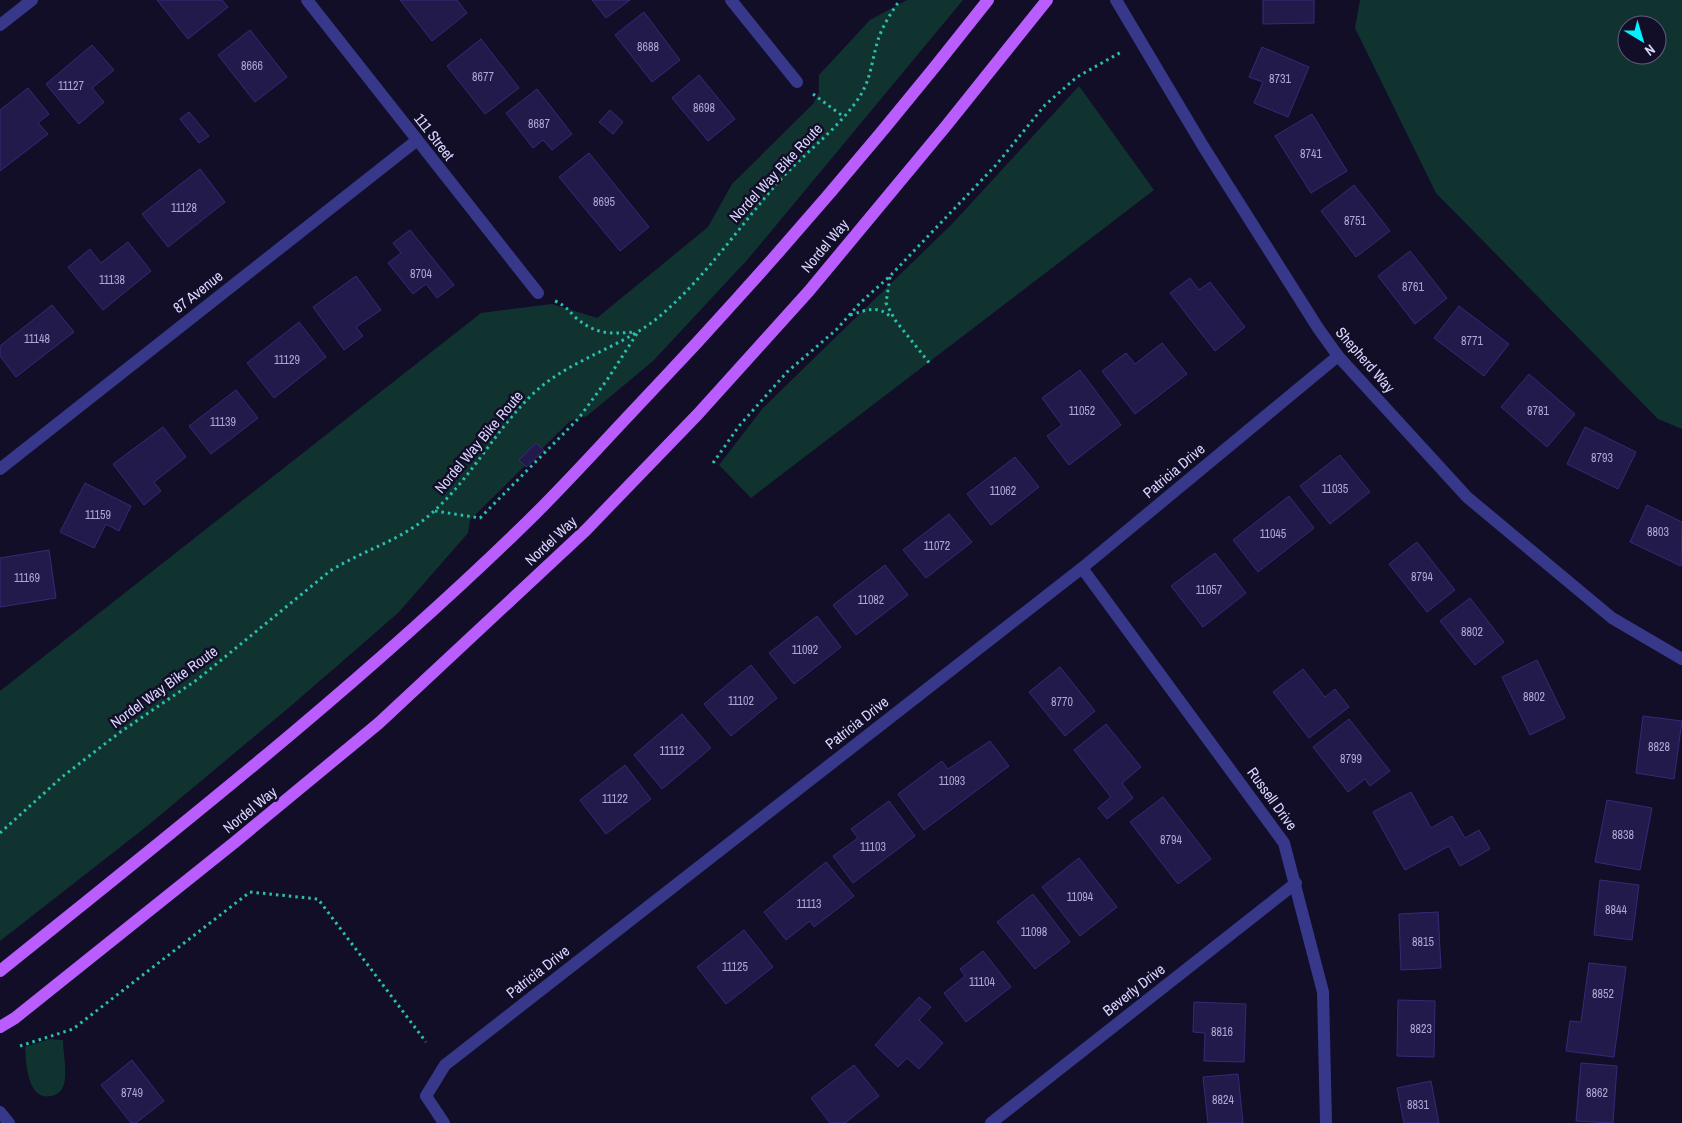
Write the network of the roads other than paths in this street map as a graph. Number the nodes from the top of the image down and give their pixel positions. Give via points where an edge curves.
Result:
1 (32, 0) edge
2 (307, 0) edge
3 (731, 0) edge
4 (988, 0) edge
5 (1047, 0) edge
6 (1116, 0) edge
7 (0, 25) edge
8 (797, 82) road end
9 (416, 141) junction
10 (538, 292) road end
11 (1338, 356) junction
12 (0, 469) edge
13 (1082, 568) junction
14 (1682, 659) edge
15 (1296, 883) junction
16 (0, 971) edge
17 (0, 1027) edge
18 (0, 1112) edge
19 (9, 1123) edge
20 (444, 1123) edge
21 (991, 1123) edge
22 (1326, 1123) edge

1 - 7 street
2 - 9 street, 111 Street
3 - 8 street
4 - 16 main road, Nordel Way via 908,103 774,258 687,355 526,523 276,748
5 - 17 main road, Nordel Way via 808,291 691,421 586,530 372,730 125,931
6 - 11 street, Shepherd Way via 1254,228
9 - 10 street, 111 Street
9 - 12 street, 87 Avenue
11 - 13 street, Patricia Drive
11 - 14 street, Shepherd Way via 1467,497 1612,618
13 - 15 street, Russell Drive via 1284,843
13 - 20 street, Patricia Drive via 445,1065 426,1096
15 - 21 street, Beverly Drive
15 - 22 street, Russell Drive via 1323,992
18 - 19 street

